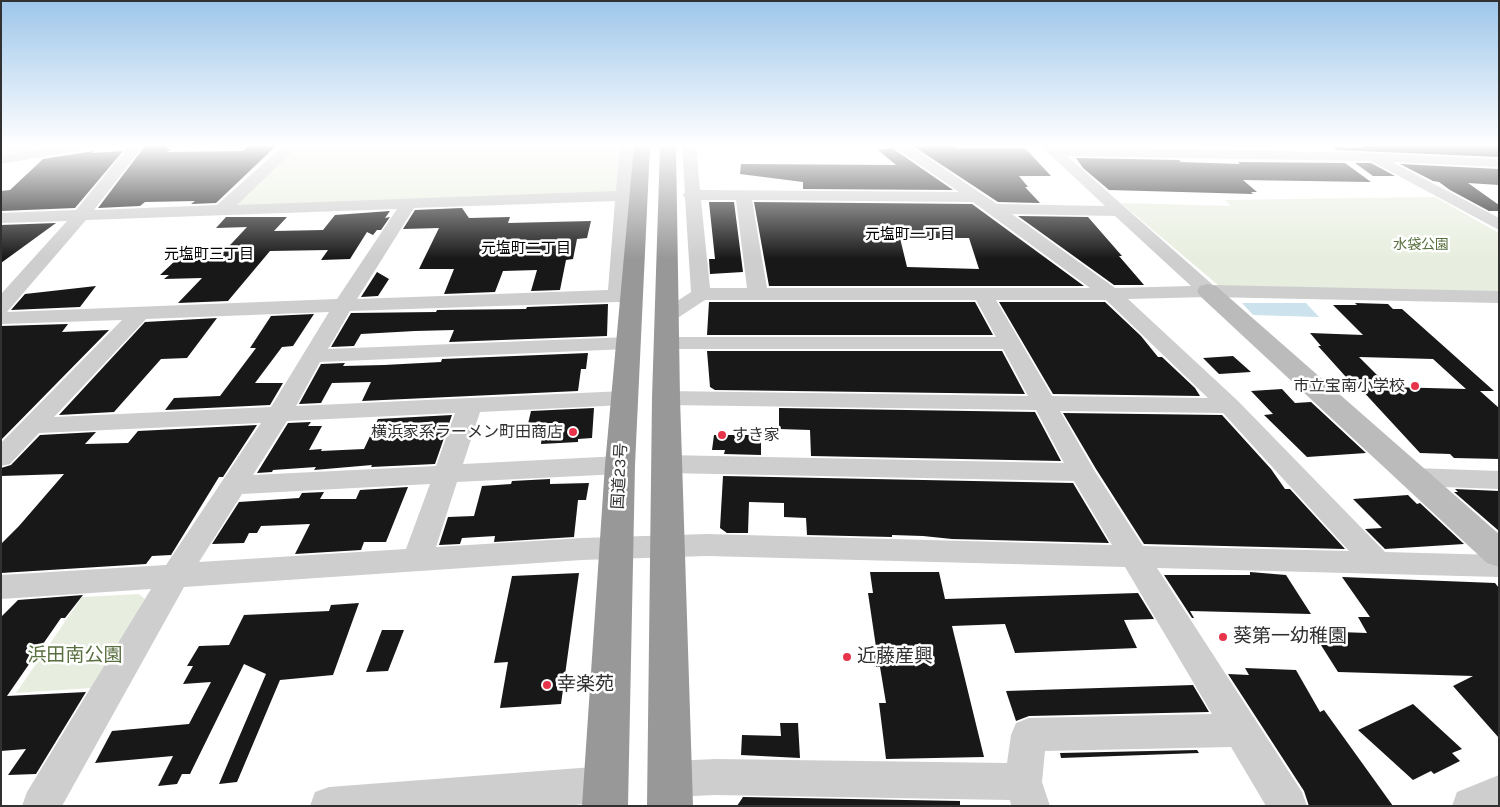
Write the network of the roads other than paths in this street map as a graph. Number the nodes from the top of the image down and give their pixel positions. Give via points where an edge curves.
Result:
1 (106, 184) edge
2 (251, 184) edge
3 (624, 184) edge
4 (638, 184) edge
5 (668, 184) edge
6 (691, 184) edge
7 (957, 184) edge
8 (1088, 184) edge
9 (1422, 184) edge
10 (691, 195) junction
11 (743, 195) junction
12 (623, 196) junction
13 (977, 197) junction
14 (408, 205) junction
15 (992, 209) junction
16 (223, 210) junction
17 (1118, 211) junction
18 (81, 215) junction
19 (1, 218) edge
20 (1499, 225) edge
21 (1208, 292) junction
22 (627, 294) junction
23 (701, 294) junction
24 (983, 294) junction
25 (1111, 294) junction
26 (758, 295) junction
27 (1499, 297) edge
28 (343, 305) junction
29 (1, 308) edge
30 (140, 313) junction
31 (666, 316) junction
32 (1, 318) edge
33 (628, 343) junction
34 (1010, 343) junction
35 (313, 356) junction
36 (624, 398) junction
37 (666, 398) junction
38 (1044, 403) junction
39 (470, 405) junction
40 (1230, 406) junction
41 (279, 414) junction
42 (32, 426) junction
43 (1, 458) edge
44 (666, 464) junction
45 (620, 465) junction
46 (1082, 472) junction
47 (448, 474) junction
48 (1414, 478) junction
49 (1499, 480) edge
50 (233, 485) junction
51 (668, 547) junction
52 (616, 548) junction
53 (1499, 554) edge
54 (1132, 555) junction
55 (417, 560) junction
56 (1378, 563) junction
57 (1499, 566) edge
58 (174, 576) junction
59 (1, 587) edge
60 (1240, 730) junction
61 (670, 792) edge
62 (1027, 794) edge
63 (1499, 794) edge
64 (605, 795) edge
65 (41, 806) edge
66 (329, 806) edge
67 (1288, 806) edge
68 (1470, 806) edge

1 - 18 street
2 - 16 street
3 - 12 street
4 - 22 highway, 国道23号
5 - 31 highway
6 - 10 street
7 - 13 street
8 - 17 street
9 - 20 street
10 - 11 street
10 - 23 street
11 - 13 street
11 - 26 street
12 - 14 street
12 - 22 street
13 - 15 street
14 - 16 street
14 - 28 street
15 - 17 street
15 - 25 street
16 - 18 street
17 - 21 street
18 - 19 street
18 - 29 street
21 - 25 street
21 - 27 street
21 - 48 street
22 - 28 street
22 - 33 highway, 国道23号
23 - 26 street
23 - 31 street
24 - 25 street
24 - 26 street
24 - 34 street
25 - 40 street
28 - 30 street
28 - 35 street
30 - 32 street
30 - 42 street
31 - 34 street
31 - 37 highway
33 - 35 street
33 - 36 highway, 国道23号
34 - 38 street
35 - 41 street
36 - 39 street
36 - 45 highway, 国道23号
37 - 38 street
37 - 44 highway
38 - 40 street
38 - 46 street
39 - 41 street
39 - 47 street
40 - 56 street
41 - 42 street
41 - 50 street
42 - 43 street
44 - 46 street
44 - 51 highway
45 - 47 street
45 - 52 highway, 国道23号
46 - 54 street
47 - 50 street
47 - 55 street
48 - 49 street
48 - 53 street
50 - 58 street
51 - 52 street
51 - 54 street
51 - 61 highway
52 - 55 street
52 - 64 highway, 国道23号
54 - 56 street
54 - 60 street
55 - 58 street
56 - 57 street
58 - 59 street
58 - 65 street
60 - 62 street via 1029,735
60 - 67 street
61 - 62 street via 716,777
63 - 68 street
64 - 66 street

